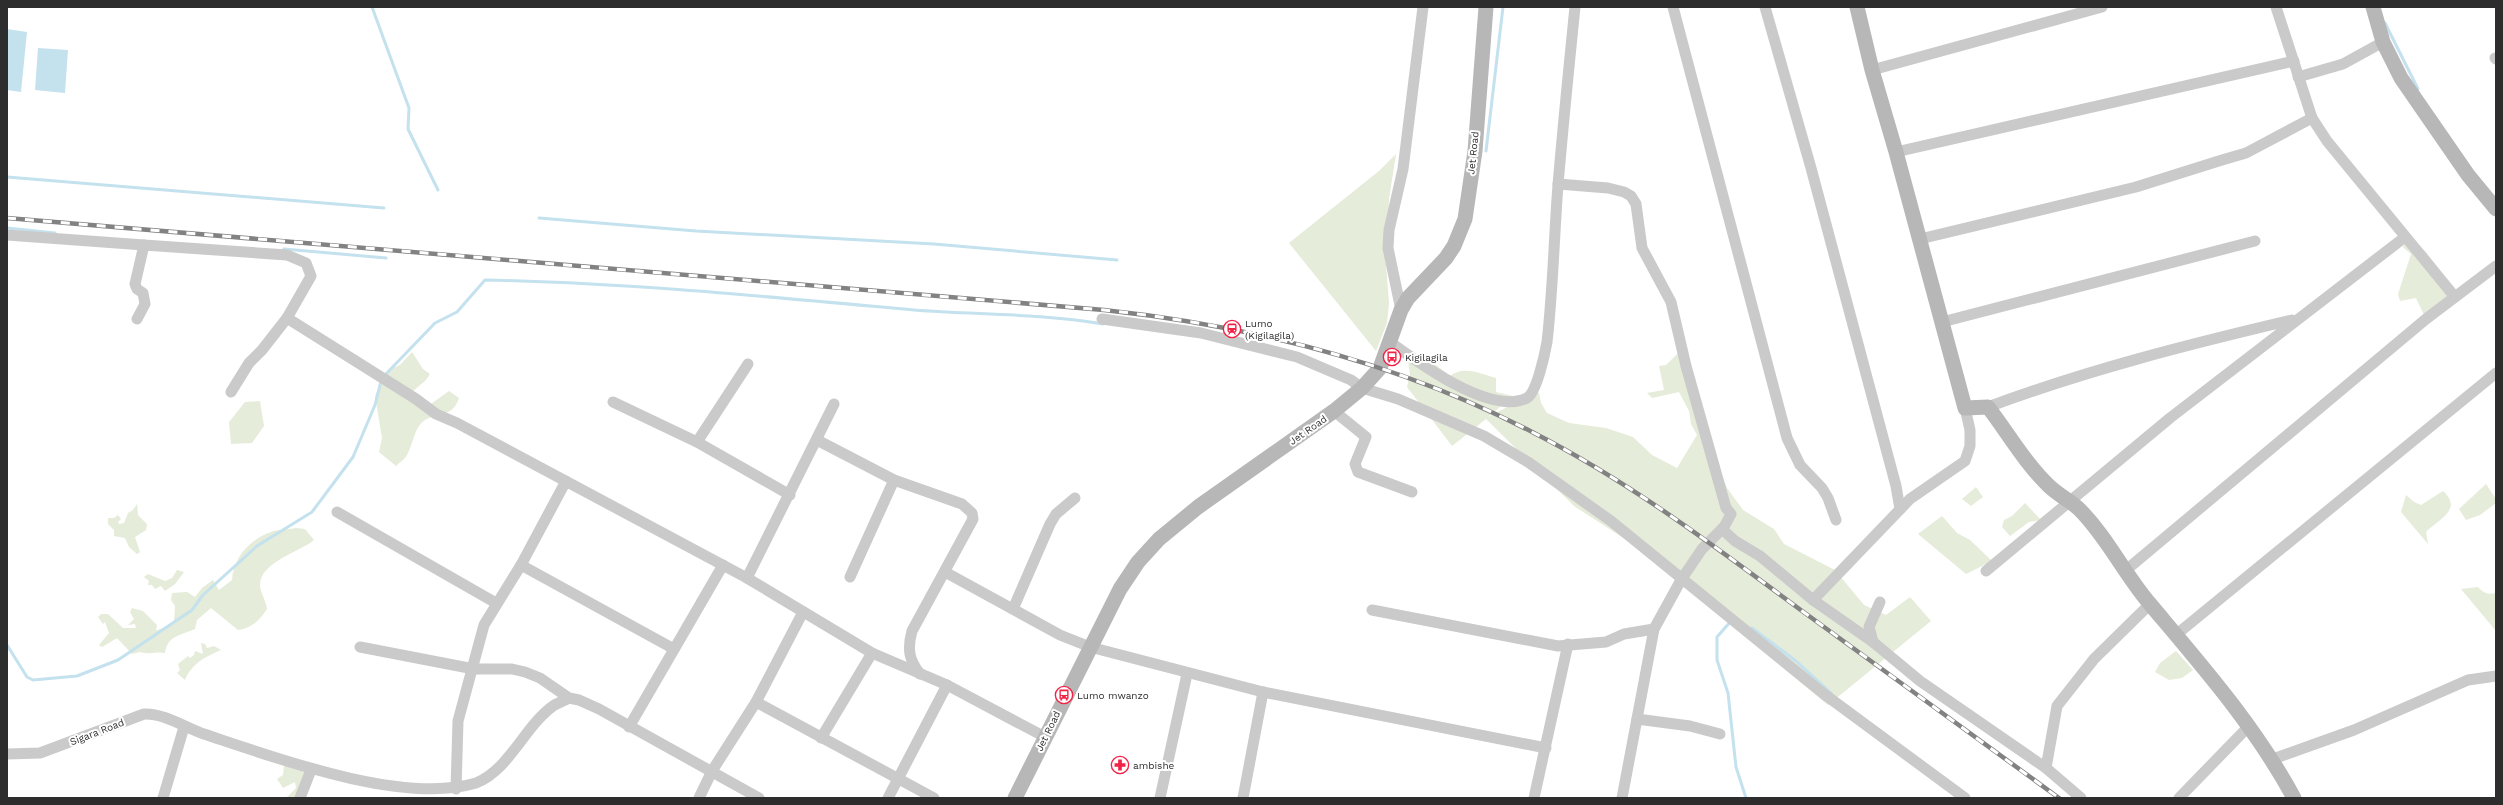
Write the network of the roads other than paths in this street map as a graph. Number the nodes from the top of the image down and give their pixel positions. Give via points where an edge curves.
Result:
1 (1423, 7) edge
2 (1486, 7) edge
3 (1575, 7) edge
4 (1673, 7) edge
5 (1765, 7) edge
6 (1857, 7) edge
7 (2102, 7) edge
8 (2276, 7) edge
9 (2373, 7) edge
10 (2383, 42) junction
11 (2294, 61) junction
12 (1872, 70) junction
13 (2298, 77) junction
14 (2312, 118) junction
15 (1896, 152) junction
16 (1558, 184) junction
17 (2496, 209) edge
18 (7, 235) edge
19 (2405, 237) junction
20 (1920, 239) junction
21 (2255, 241) dead end
22 (144, 245) junction
23 (2496, 266) edge
24 (2455, 297) junction
25 (1401, 310) junction
26 (287, 318) junction
27 (137, 319) dead end
28 (1102, 319) dead end
29 (2296, 319) junction
30 (1942, 322) junction
31 (1390, 342) junction
32 (748, 364) dead end
33 (2496, 372) edge
34 (1362, 388) junction
35 (231, 392) dead end
36 (613, 402) dead end
37 (834, 404) dead end
38 (1988, 407) junction
39 (1965, 408) junction
40 (1334, 411) junction
41 (817, 440) junction
42 (697, 442) junction
43 (894, 480) junction
44 (566, 481) junction
45 (1412, 492) dead end
46 (790, 495) junction
47 (1075, 498) dead end
48 (2068, 502) junction
49 (1900, 509) junction
50 (337, 512) dead end
51 (1836, 520) dead end
52 (1722, 529) junction
53 (521, 564) junction
54 (724, 565) junction
55 (1986, 571) dead end
56 (2125, 571) junction
57 (945, 572) junction
58 (850, 577) dead end
59 (747, 578) junction
60 (1681, 580) junction
61 (1813, 600) junction
62 (1880, 602) dead end
63 (496, 603) junction
64 (2150, 604) junction
65 (1013, 609) junction
66 (1372, 610) dead end
67 (803, 612) junction
68 (1654, 629) junction
69 (2177, 634) junction
70 (1873, 642) junction
71 (1568, 644) junction
72 (360, 647) dead end
73 (1090, 647) junction
74 (674, 649) junction
75 (872, 653) junction
76 (474, 668) junction
77 (921, 674) junction
78 (1187, 674) junction
79 (2496, 676) edge
80 (947, 685) junction
81 (1263, 692) junction
82 (569, 698) junction
83 (756, 702) junction
84 (1637, 718) junction
85 (629, 726) junction
86 (2250, 726) junction
87 (184, 727) junction
88 (1720, 734) dead end
89 (1045, 737) junction
90 (821, 738) junction
91 (1546, 748) junction
92 (7, 754) edge
93 (2273, 759) junction
94 (2046, 768) junction
95 (311, 770) junction
96 (712, 771) junction
97 (899, 780) junction
98 (456, 789) junction
99 (439, 794) edge
100 (163, 798) edge
101 (300, 798) edge
102 (698, 798) edge
103 (759, 798) edge
104 (888, 798) edge
105 (934, 798) edge
106 (1015, 798) edge
107 (1160, 798) edge
108 (1243, 798) edge
109 (1534, 798) edge
110 (1622, 798) edge
111 (1965, 798) edge
112 (2081, 798) edge
113 (2179, 798) edge
114 (2294, 798) edge

1 - 25 street via 1403,169 1388,248
2 - 25 street, Jet Road via 1474,150 1465,218 1454,246 1446,258 1408,298
3 - 16 street
4 - 51 street via 1787,438 1800,465 1828,498
5 - 49 street via 1812,168
6 - 12 street
7 - 12 street
8 - 11 street
9 - 10 street
10 - 13 street via 2343,64
10 - 17 street via 2401,78 2425,114 2468,175
11 - 13 street
11 - 15 street
12 - 15 street
13 - 14 street
14 - 19 street via 2327,141
14 - 20 street via 2246,153 2136,187
15 - 20 street
16 - 31 street via 1547,343 1538,381 1529,397 1516,402 1489,398 1444,378
16 - 52 street via 1618,191 1631,196 1636,204 1642,248 1671,302 1726,508 1731,514
18 - 22 street
19 - 24 street
19 - 29 street
20 - 30 street
21 - 30 street
22 - 26 street via 296,257 306,263 312,276
22 - 27 street via 135,284 137,289 143,292 145,304
23 - 24 street
24 - 56 street
25 - 31 street, Jet Road
26 - 35 street via 250,363
26 - 44 street via 436,414
28 - 34 street via 1201,333 1284,354 1327,369
29 - 38 street via 2190,345 2071,379
29 - 48 street
30 - 39 street
31 - 34 street, Jet Road via 1380,368
32 - 42 street
33 - 69 street
34 - 40 street, Jet Road
34 - 60 street via 1398,399 1447,419 1504,447 1611,521
36 - 42 street
37 - 41 street
38 - 39 street
38 - 48 street via 2028,463
39 - 49 street via 1970,430 1970,446 1964,461
40 - 45 street via 1366,437 1355,464 1358,472
40 - 73 street, Jet Road via 1198,507 1159,539 1138,562 1120,589
41 - 43 street
41 - 46 street
42 - 46 street
43 - 57 street via 962,504 972,513 973,519
43 - 58 street
44 - 53 street
44 - 54 street
46 - 59 street
47 - 65 street via 1056,514 1050,524
48 - 55 street
48 - 56 street via 2079,509
49 - 61 street via 1844,571
50 - 63 street
52 - 60 street via 1702,549
52 - 61 street via 1735,541 1760,556
53 - 63 street
53 - 74 street
54 - 59 street
54 - 74 street
56 - 64 street
57 - 65 street
57 - 77 street via 910,640 908,652 912,664
59 - 67 street
60 - 68 street
60 - 111 street via 1824,694
61 - 70 street
62 - 70 street via 1869,627
63 - 76 street via 484,625
64 - 69 street
64 - 94 street via 2094,659 2057,706
65 - 73 street via 1060,635
66 - 71 street via 1546,644
67 - 75 street
67 - 83 street
68 - 71 street via 1624,634 1606,642
68 - 84 street
69 - 86 street
70 - 94 street via 1920,682
71 - 91 street
72 - 76 street
73 - 78 street
73 - 89 street, Jet Road
74 - 85 street
75 - 77 street
75 - 90 street
76 - 82 street via 525,672 540,678
76 - 98 street via 458,722
77 - 80 street
78 - 81 street
78 - 107 street
79 - 93 street via 2468,680 2354,730
80 - 89 street
80 - 97 street
81 - 91 street
81 - 108 street
82 - 85 street via 599,709
82 - 98 street, Sigara Road via 553,706 495,770 477,783
83 - 90 street
83 - 96 street
84 - 88 street via 1690,726
84 - 110 street
85 - 96 street
86 - 93 street
86 - 113 street
87 - 92 street, Sigara Road via 153,714 144,714 40,754
87 - 95 street, Sigara Road
87 - 100 street
89 - 106 street, Jet Road
90 - 97 street
91 - 109 street
93 - 114 street
94 - 112 street
95 - 99 street, Sigara Road via 384,790
95 - 101 street
96 - 102 street
96 - 103 street
97 - 104 street
97 - 105 street
98 - 99 street, Sigara Road

